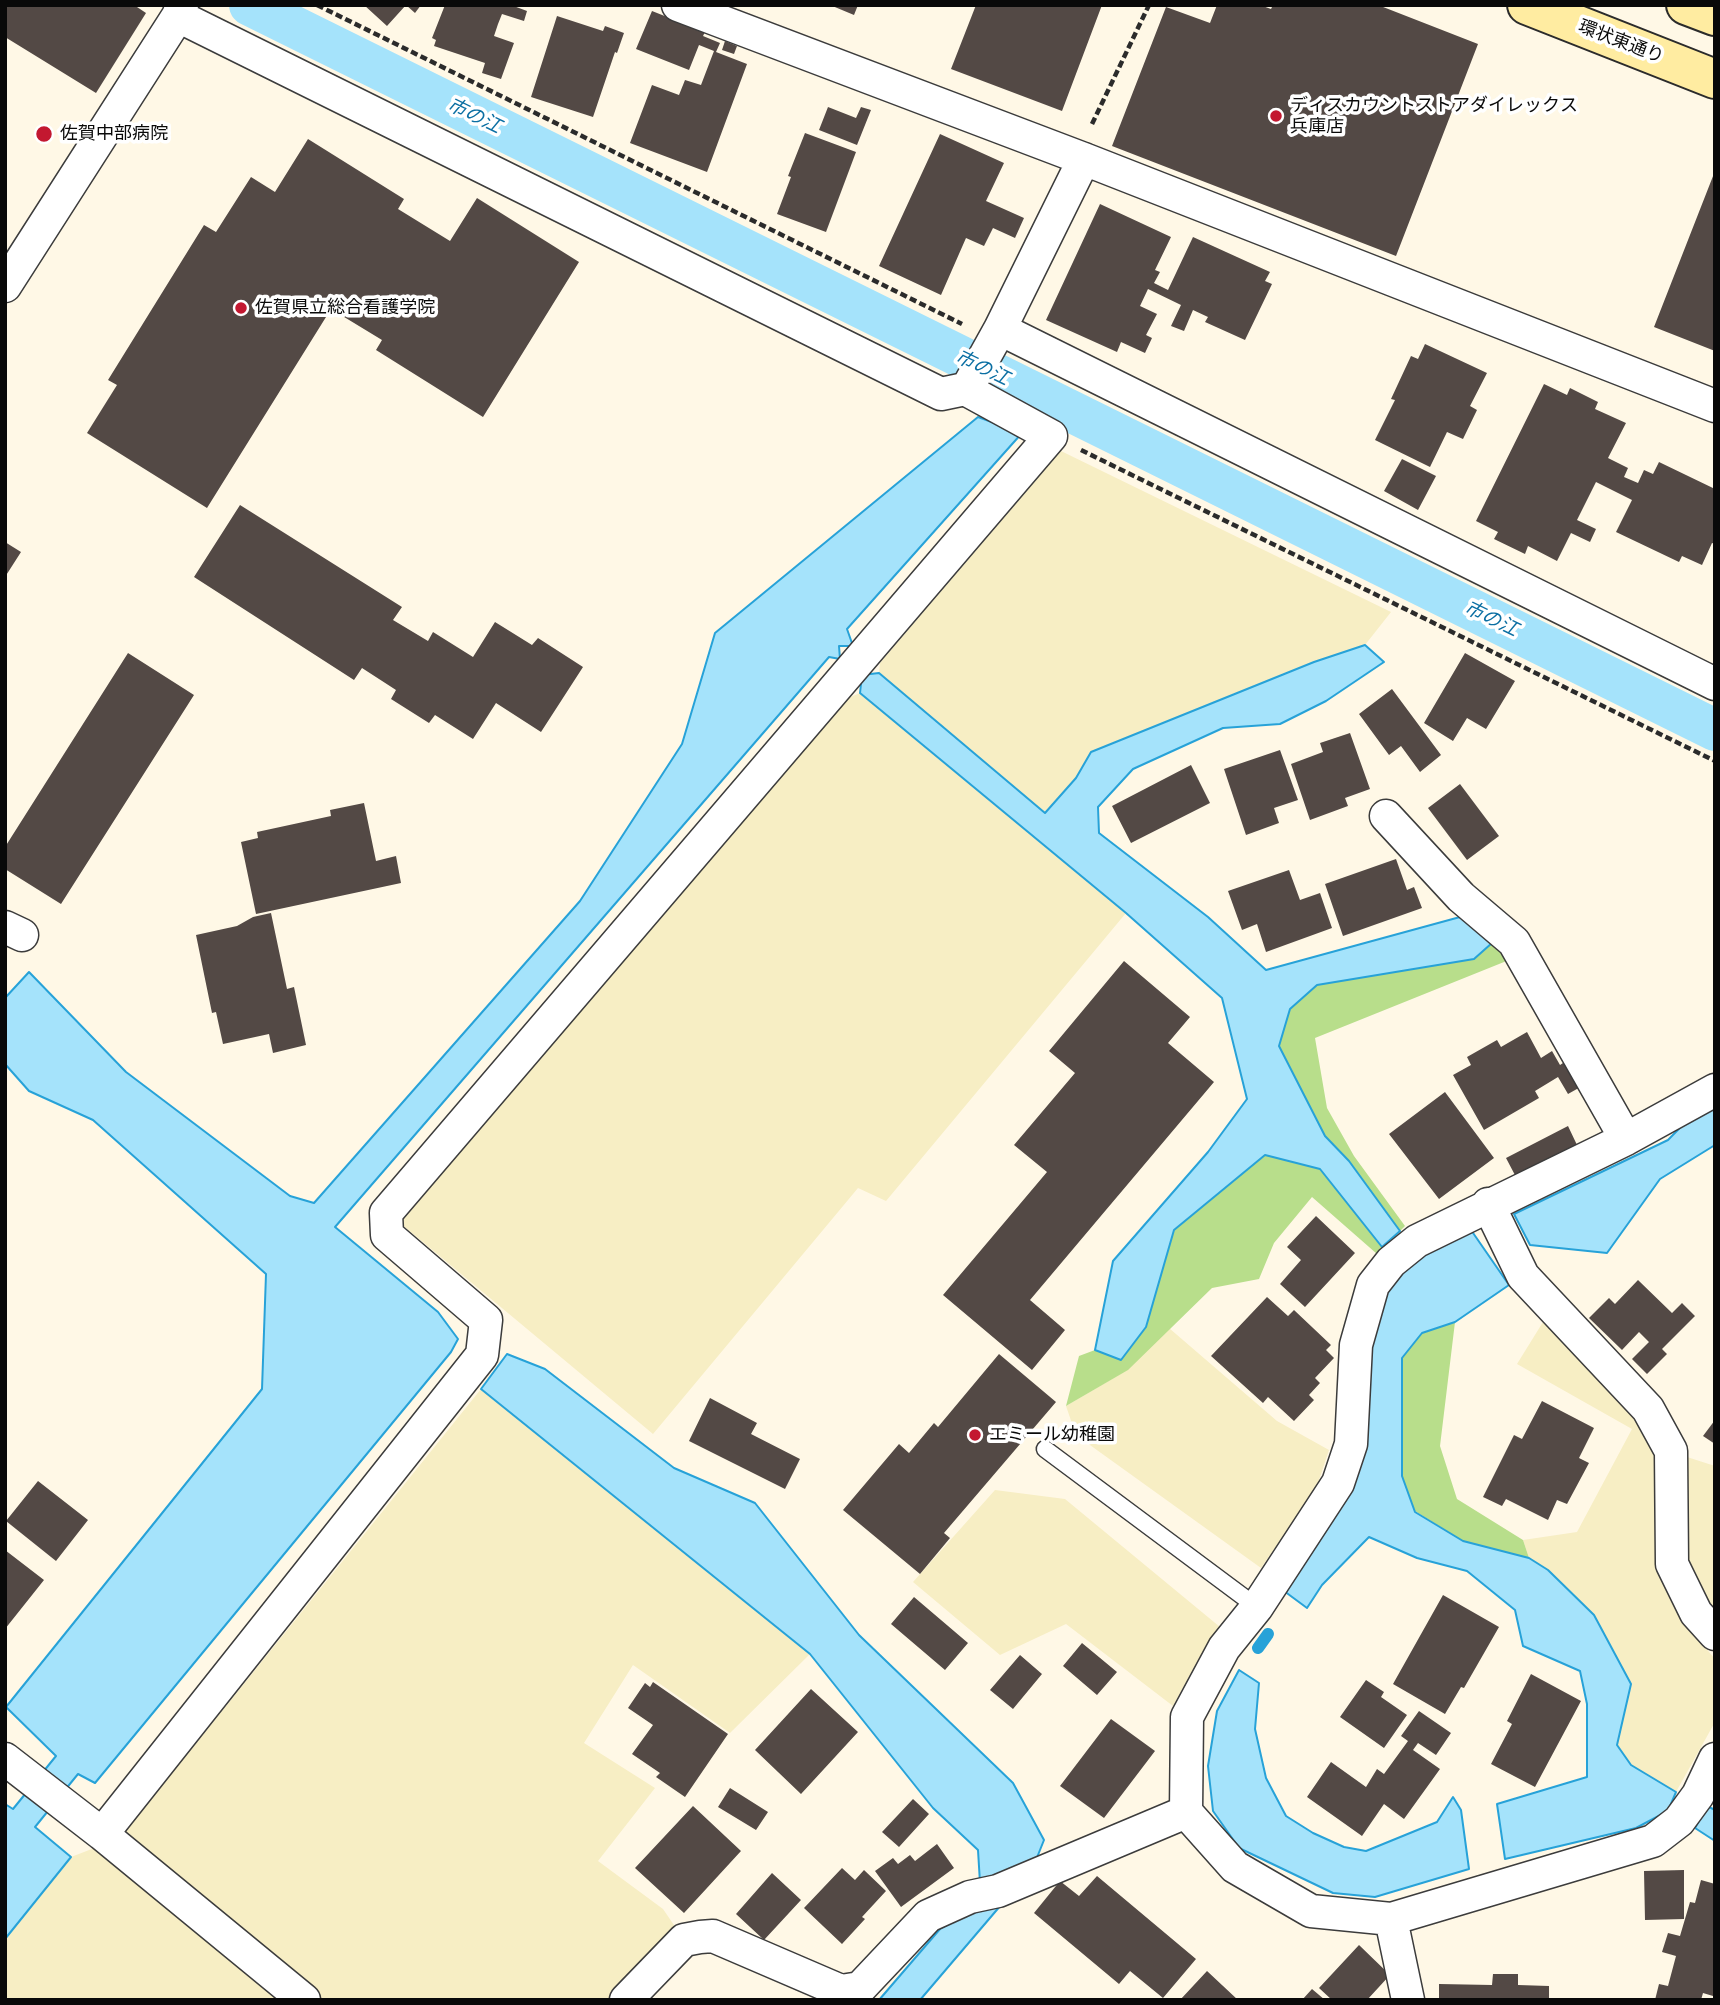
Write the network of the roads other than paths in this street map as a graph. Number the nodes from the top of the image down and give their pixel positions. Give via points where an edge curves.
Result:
1 (678, 5) edge
2 (1527, 5) edge
3 (1686, 5) edge
4 (180, 11) edge
5 (1715, 16) edge
6 (1715, 79) edge
7 (1084, 159) junction
8 (5, 286) edge
9 (997, 335) junction
10 (967, 386) junction
11 (1715, 406) edge
12 (1715, 684) edge
13 (1386, 816) dead end
14 (1715, 1090) edge
15 (1626, 1139) junction
16 (1488, 1204) junction
17 (1045, 1449) dead end
18 (1257, 1606) junction
19 (1715, 1634) edge
20 (5, 1759) edge
21 (1715, 1759) edge
22 (1186, 1812) junction
23 (102, 1834) junction
24 (1391, 1919) junction
25 (304, 2000) edge
26 (626, 2000) edge
27 (1408, 2000) edge

1 - 7 street
2 - 6 main road, 環状東通り
3 - 5 main road
4 - 8 street
4 - 10 street via 941,394
7 - 9 street
7 - 11 street
9 - 10 street
9 - 12 street
10 - 23 street via 1052,436 386,1213 387,1235 486,1320 482,1355
13 - 15 street via 1461,897 1514,942
14 - 15 street
15 - 16 street
16 - 18 street via 1417,1241 1391,1262 1373,1285 1356,1345 1351,1444 1338,1483
16 - 19 street via 1522,1276 1648,1409 1671,1451 1672,1564 1696,1613
17 - 18 lane
18 - 22 street via 1224,1648 1187,1717
20 - 23 street
21 - 24 street via 1679,1821 1653,1841
22 - 24 street via 1235,1867 1311,1911
22 - 26 street via 928,1916 860,1988 841,1992 713,1936 684,1940
23 - 25 street
24 - 27 street

